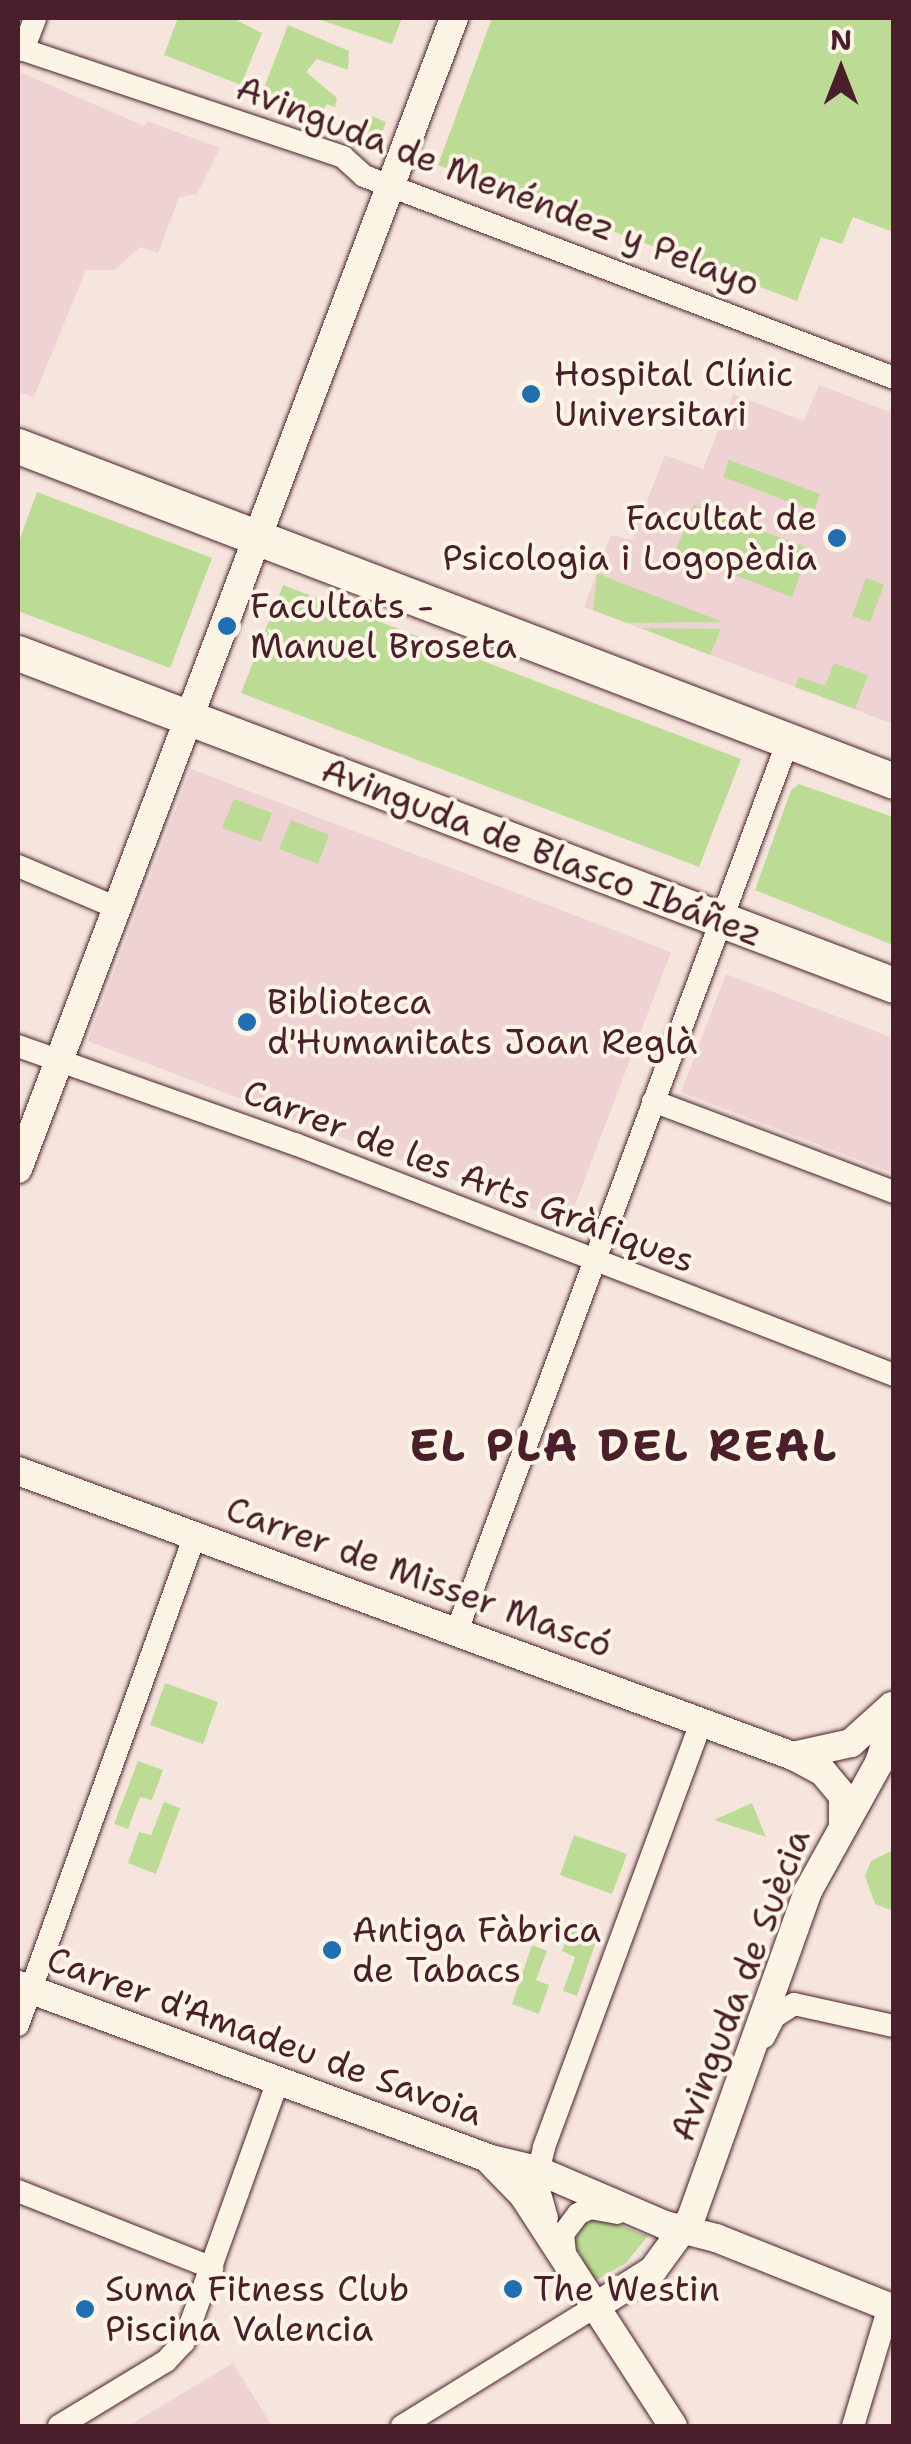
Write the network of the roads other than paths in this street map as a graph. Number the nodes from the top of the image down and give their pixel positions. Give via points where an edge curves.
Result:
1 (35, 18) edge
2 (454, 18) edge
3 (20, 48) edge
4 (390, 186) junction
5 (894, 378) edge
6 (18, 446) edge
7 (254, 537) junction
8 (18, 652) edge
9 (191, 718) junction
10 (788, 741) junction
11 (894, 781) edge
12 (18, 866) edge
13 (117, 908) junction
14 (721, 920) junction
15 (894, 985) edge
16 (18, 1046) edge
17 (59, 1060) junction
18 (653, 1101) junction
19 (18, 1169) edge
20 (894, 1192) edge
21 (594, 1261) junction
22 (894, 1375) edge
23 (18, 1471) edge
24 (196, 1535) junction
25 (457, 1631) junction
26 (894, 1705) edge
27 (894, 1716) edge
28 (701, 1722) junction
29 (793, 1756) junction
30 (843, 1825) junction
31 (24, 1988) edge
32 (18, 2025) edge
33 (894, 2026) edge
34 (278, 2081) junction
35 (733, 2103) junction
36 (487, 2158) junction
37 (537, 2170) junction
38 (18, 2194) edge
39 (675, 2227) junction
40 (564, 2253) junction
41 (212, 2268) junction
42 (578, 2279) junction
43 (593, 2308) junction
44 (891, 2308) edge
45 (59, 2426) edge
46 (402, 2426) edge
47 (674, 2426) edge
48 (853, 2426) edge

1 - 3 street
2 - 4 street
3 - 4 street, Avinguda de Menéndez y Pelayo via 292,138
4 - 5 street, Avinguda de Menéndez y Pelayo
4 - 7 street
6 - 7 main road
7 - 9 street
7 - 10 main road
8 - 9 main road, Avinguda de Blasco Ibáñez
9 - 13 street
9 - 14 main road, Avinguda de Blasco Ibáñez
10 - 11 main road
10 - 14 street
12 - 13 street
13 - 17 street
14 - 15 main road, Avinguda de Blasco Ibáñez
14 - 18 street
16 - 17 street, Carrer de les Arts Gràfiques
17 - 19 street
17 - 21 street, Carrer de les Arts Gràfiques
18 - 20 street
18 - 21 street
21 - 22 street, Carrer de les Arts Gràfiques
21 - 25 street
23 - 24 street, Carrer de Misser Mascó
24 - 25 street, Carrer de Misser Mascó
24 - 31 street
25 - 28 street, Carrer de Misser Mascó
26 - 29 street via 851,1743
27 - 30 street, Avinguda de Suècia via 878,1763
28 - 29 street, Carrer de Misser Mascó
28 - 37 street
29 - 30 street, Carrer de Misser Mascó via 823,1772 842,1796
30 - 35 street, Avinguda de Suècia via 808,1891
31 - 32 street
31 - 34 street, Carrer d'Amadeu de Savoia
33 - 35 street via 821,2008 784,2008
34 - 36 street, Carrer d'Amadeu de Savoia
34 - 41 street
35 - 39 street, Avinguda de Suècia
36 - 37 street, Carrer d'Amadeu de Savoia
36 - 42 street via 518,2189
37 - 39 street, Carrer d'Amadeu de Savoia
37 - 40 street via 539,2201
38 - 41 street
39 - 40 street via 585,2209 566,2228
39 - 43 street, Avinguda de Suècia via 653,2270
39 - 44 street
40 - 42 street
41 - 45 street via 178,2352
42 - 43 street
43 - 46 street
43 - 47 street
44 - 48 street

